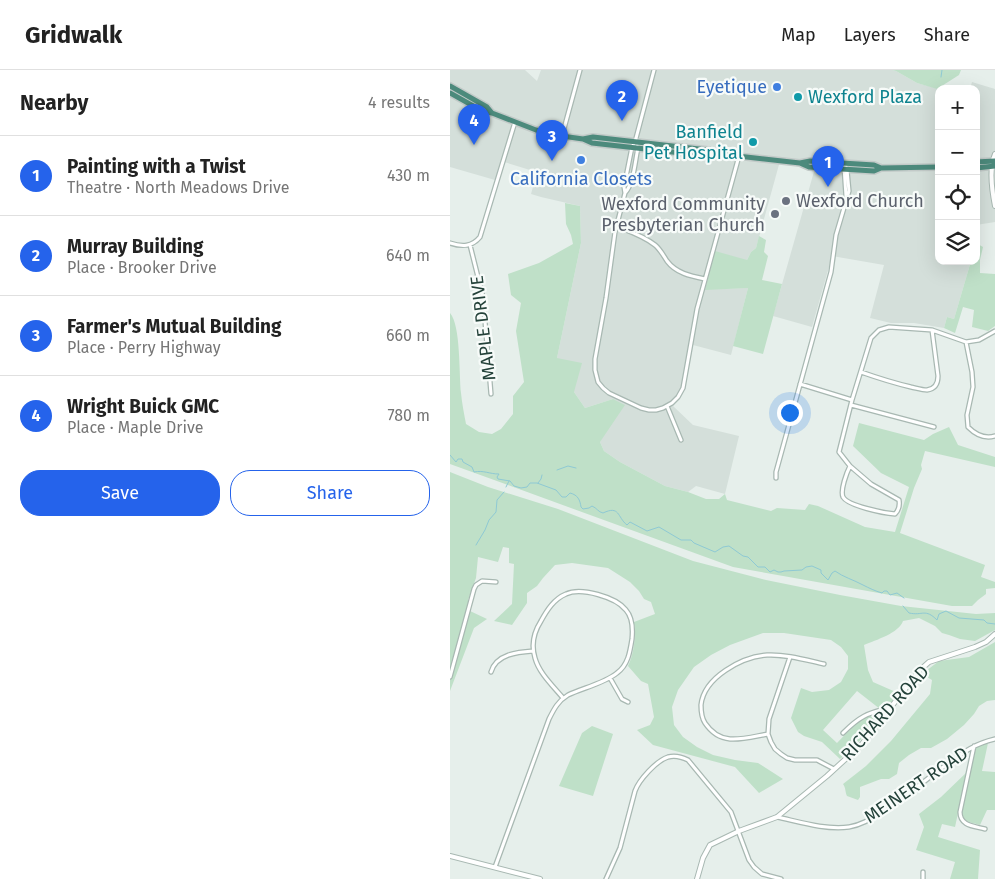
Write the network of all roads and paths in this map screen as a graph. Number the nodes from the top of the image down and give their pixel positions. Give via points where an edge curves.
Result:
1 (580, 70) edge
2 (653, 71) edge
3 (450, 86) edge
4 (450, 92) edge
5 (492, 113) junction
6 (515, 122) junction
7 (562, 136) junction
8 (583, 139) junction
9 (635, 142) junction
10 (635, 148) junction
11 (720, 154) junction
12 (995, 154) edge
13 (739, 156) junction
14 (980, 162) edge
15 (994, 164) edge
16 (845, 167) junction
17 (935, 167) edge
18 (980, 167) edge
19 (995, 206) edge
20 (616, 226) junction
21 (450, 243) edge
22 (470, 245) junction
23 (705, 279) junction
24 (932, 330) junction
25 (995, 332) edge
26 (966, 342) junction
27 (861, 372) junction
28 (800, 384) junction
29 (491, 394) dead end
30 (852, 400) junction
31 (851, 405) junction
32 (667, 406) junction
33 (934, 427) dead end
34 (995, 436) edge
35 (681, 440) dead end
36 (850, 466) junction
37 (776, 478) dead end
38 (496, 582) dead end
39 (995, 634) edge
40 (533, 651) junction
41 (790, 657) junction
42 (824, 664) dead end
43 (491, 672) dead end
44 (450, 677) edge
45 (610, 678) junction
46 (563, 698) junction
47 (628, 702) dead end
48 (890, 708) junction
49 (843, 733) dead end
50 (768, 734) junction
51 (995, 739) edge
52 (974, 745) junction
53 (834, 769) junction
54 (777, 817) junction
55 (986, 829) dead end
56 (739, 831) junction
57 (450, 856) edge
58 (495, 867) junction
59 (924, 872) dead end
60 (540, 879) edge
61 (606, 879) edge
62 (697, 879) edge
63 (781, 879) edge
64 (923, 879) edge

1 - 7 street
2 - 9 street
3 - 5 highway
4 - 5 highway via 484,112
5 - 6 highway
6 - 7 highway
6 - 22 street via 482,234
7 - 8 highway
8 - 9 highway via 593,137
8 - 10 highway
9 - 10 street
9 - 11 highway
10 - 11 highway via 708,156
10 - 20 street via 629,188
11 - 13 highway
12 - 15 street
13 - 16 highway
13 - 23 street
14 - 15 highway
15 - 18 highway
15 - 19 street via 992,192
16 - 17 highway
16 - 28 street via 846,196 831,272
20 - 23 street via 654,244 676,270
20 - 32 street via 595,375 606,390 637,406 652,410
21 - 22 street
22 - 29 street, MAPLE DRIVE via 483,297
23 - 32 street via 683,388 676,400
24 - 26 street
24 - 27 street via 889,327 878,330 870,338
24 - 27 street via 938,376 936,386 922,389
25 - 26 street
26 - 34 street via 973,388 967,415 968,427 977,434 990,438
27 - 30 street
28 - 30 street
28 - 37 street
30 - 31 street
31 - 33 street
31 - 36 street via 839,452
32 - 35 street
36 - 36 street via 842,491 846,500 870,510 895,514 900,506 899,500 871,484
38 - 44 street via 482,581 474,589
39 - 48 street, RICHARD ROAD via 975,647 929,662
40 - 43 street via 504,657 496,662
40 - 45 street via 538,627 550,606 560,597 578,591 606,597 619,603 632,621 627,661 622,670
40 - 46 street via 540,668
41 - 42 street
41 - 50 street via 769,719
41 - 50 street via 767,655 735,665 715,678 703,695 702,717 716,734 736,739
45 - 46 street
45 - 47 street
46 - 58 street via 549,719
48 - 49 street via 859,718
48 - 53 street, RICHARD ROAD via 862,744
50 - 53 street via 775,749 787,758 817,760
51 - 52 street, MEINERT ROAD
52 - 54 street, MEINERT ROAD via 862,823 848,827 824,826
52 - 55 street via 960,816 963,822
53 - 54 street, RICHARD ROAD
54 - 56 street, RICHARD ROAD
56 - 61 street via 731,812 691,763 672,756 648,772 634,791 620,848
56 - 62 street, RICHARD ROAD via 710,845
56 - 63 street via 754,867 762,874
57 - 58 street
58 - 60 street
59 - 64 street

